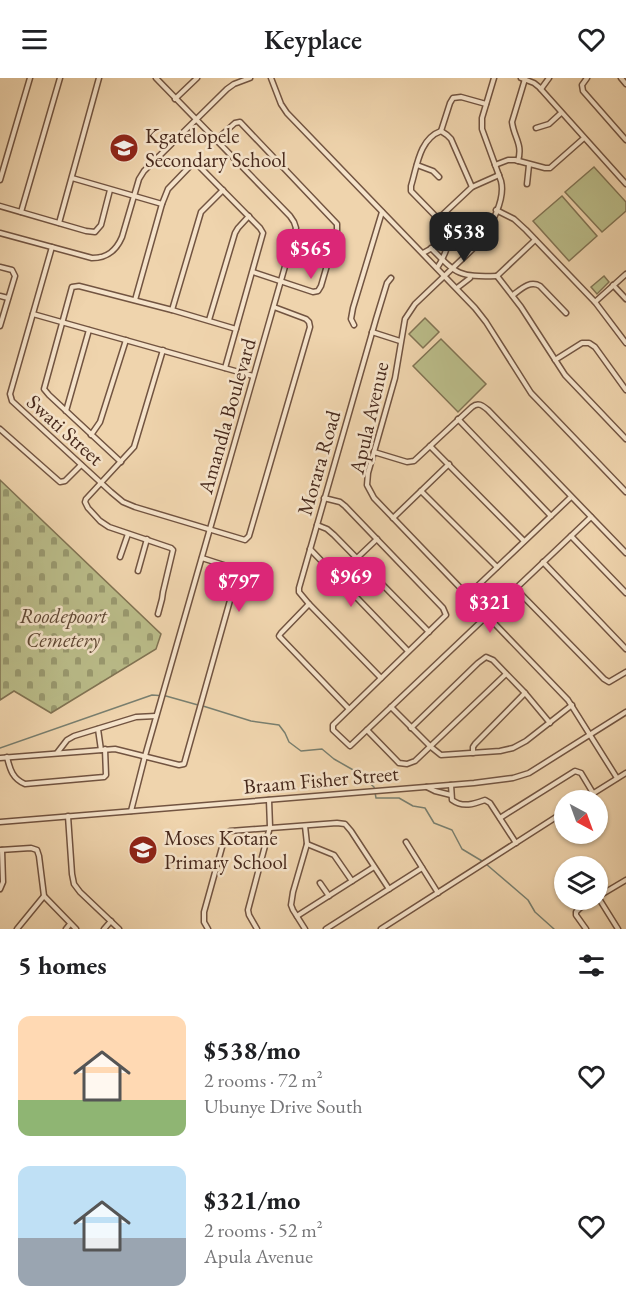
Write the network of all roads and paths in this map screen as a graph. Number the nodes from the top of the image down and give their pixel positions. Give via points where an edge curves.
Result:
1 (30, 78) edge
2 (60, 78) edge
3 (99, 78) edge
4 (156, 78) edge
5 (197, 78) edge
6 (250, 78) edge
7 (271, 78) edge
8 (494, 78) edge
9 (549, 78) edge
10 (587, 78) edge
11 (621, 78) edge
12 (523, 79) edge
13 (626, 84) edge
14 (541, 89) junction
15 (175, 99) junction
16 (486, 104) junction
17 (561, 113) junction
18 (196, 120) junction
19 (536, 128) dead end
20 (441, 131) junction
21 (584, 138) junction
22 (216, 140) junction
23 (626, 140) edge
24 (518, 161) junction
25 (417, 165) junction
26 (495, 165) junction
27 (530, 165) junction
28 (499, 175) junction
29 (439, 177) dead end
30 (72, 178) junction
31 (0, 180) edge
32 (527, 184) dead end
33 (626, 184) edge
34 (472, 187) junction
35 (223, 189) junction
36 (110, 190) junction
37 (134, 196) junction
38 (162, 204) junction
39 (0, 206) edge
40 (496, 210) junction
41 (21, 212) junction
42 (382, 212) junction
43 (249, 216) junction
44 (439, 218) junction
45 (59, 223) junction
46 (0, 233) edge
47 (535, 240) junction
48 (447, 245) junction
49 (52, 247) junction
50 (431, 248) junction
51 (423, 253) junction
52 (442, 260) junction
53 (0, 267) edge
54 (437, 268) junction
55 (452, 268) junction
56 (253, 272) junction
57 (626, 274) edge
58 (444, 276) junction
59 (497, 276) junction
60 (471, 277) junction
61 (391, 278) dead end
62 (281, 282) junction
63 (613, 285) junction
64 (457, 288) junction
65 (513, 295) junction
66 (0, 296) edge
67 (8, 298) junction
68 (626, 299) edge
69 (135, 300) junction
70 (595, 302) junction
71 (274, 307) junction
72 (172, 310) junction
73 (566, 313) dead end
74 (33, 314) junction
75 (209, 320) junction
76 (62, 323) junction
77 (354, 325) dead end
78 (0, 326) edge
79 (236, 329) junction
80 (89, 330) junction
81 (372, 332) junction
82 (126, 340) junction
83 (400, 341) junction
84 (626, 343) edge
85 (163, 350) junction
86 (555, 360) junction
87 (225, 368) junction
88 (253, 376) junction
89 (626, 390) edge
90 (66, 411) junction
91 (458, 419) junction
92 (0, 429) edge
93 (91, 435) junction
94 (626, 439) edge
95 (430, 446) junction
96 (374, 452) junction
97 (121, 462) junction
98 (448, 464) junction
99 (81, 465) junction
100 (101, 483) junction
101 (421, 491) junction
102 (626, 491) edge
103 (571, 497) junction
104 (324, 498) junction
105 (551, 516) junction
106 (591, 517) junction
107 (393, 518) junction
108 (317, 525) junction
109 (210, 529) junction
110 (128, 534) junction
111 (571, 536) junction
112 (147, 539) junction
113 (376, 539) junction
114 (524, 542) junction
115 (310, 549) junction
116 (626, 553) edge
117 (120, 557) dead end
118 (202, 558) junction
119 (358, 559) junction
120 (543, 562) junction
121 (497, 567) junction
122 (138, 572) dead end
123 (339, 579) junction
124 (515, 588) junction
125 (626, 593) edge
126 (468, 595) junction
127 (309, 604) junction
128 (158, 614) dead end
129 (488, 615) junction
130 (429, 632) junction
131 (626, 649) edge
132 (408, 651) junction
133 (626, 672) edge
134 (506, 674) junction
135 (381, 678) junction
136 (525, 693) junction
137 (572, 705) junction
138 (391, 707) junction
139 (348, 709) junction
140 (626, 712) edge
141 (156, 716) junction
142 (550, 723) junction
143 (411, 728) junction
144 (98, 729) junction
145 (367, 730) junction
146 (590, 735) junction
147 (431, 747) junction
148 (103, 749) junction
149 (57, 753) junction
150 (473, 753) junction
151 (145, 756) junction
152 (0, 758) edge
153 (7, 758) junction
154 (626, 773) edge
155 (617, 778) junction
156 (451, 785) junction
157 (425, 786) junction
158 (591, 790) edge
159 (598, 790) edge
160 (451, 795) junction
161 (269, 800) junction
162 (131, 811) junction
163 (68, 816) junction
164 (500, 818) junction
165 (554, 818) edge
166 (0, 822) edge
167 (305, 826) junction
168 (270, 827) junction
169 (406, 842) dead end
170 (516, 843) junction
171 (307, 844) junction
172 (1, 850) edge
173 (374, 867) junction
174 (422, 868) junction
175 (626, 880) edge
176 (352, 881) junction
177 (320, 882) dead end
178 (0, 889) edge
179 (389, 889) junction
180 (608, 891) edge
181 (438, 893) junction
182 (44, 896) junction
183 (328, 896) junction
184 (579, 910) edge
185 (606, 910) edge
186 (297, 916) junction
187 (111, 921) junction
188 (70, 924) junction
189 (206, 928) edge
190 (17, 929) edge
191 (66, 929) edge
192 (76, 929) edge
193 (104, 929) edge
194 (119, 929) edge
195 (257, 929) edge
196 (305, 929) edge
197 (326, 929) edge
198 (381, 929) edge
199 (586, 929) edge
200 (618, 929) edge

1 - 31 street
2 - 41 street
3 - 30 street
4 - 15 street, Amandla Boulevard
5 - 15 street
6 - 18 street via 227,89
7 - 42 street via 284,109
8 - 16 street
9 - 14 street
10 - 23 street via 582,85 584,93
11 - 13 street
12 - 14 street
12 - 24 street via 513,122 520,147
14 - 17 street
15 - 18 street, Amandla Boulevard
16 - 20 street via 455,97
16 - 26 street via 482,129
17 - 19 street via 549,124
17 - 21 street
18 - 22 street, Amandla Boulevard
18 - 37 street via 144,171
20 - 25 street via 426,140
20 - 34 street via 451,139
21 - 27 street via 552,167
21 - 33 street
22 - 62 street, Amandla Boulevard via 294,222
22 - 62 street via 240,122 337,224 319,290
24 - 26 street
24 - 27 street
25 - 29 street
25 - 44 street via 411,191
26 - 28 street
27 - 32 street
28 - 34 street
28 - 40 street, Apula Avenue via 503,192
30 - 36 street
30 - 45 street
34 - 44 street
35 - 38 street via 194,164 168,189
35 - 43 street
35 - 72 street via 201,212
36 - 37 street
36 - 45 street via 97,231
37 - 38 street
37 - 49 street via 119,245 112,252 92,258
38 - 69 street
39 - 41 street
40 - 47 street via 518,222
40 - 55 street, Apula Avenue via 480,242
41 - 45 street
42 - 51 street
42 - 77 street via 353,308
43 - 56 street via 263,233
43 - 75 street via 235,233
44 - 48 street via 450,233
46 - 49 street
47 - 59 street
47 - 70 street
48 - 50 street
48 - 52 street
49 - 74 street, Swati Street
50 - 51 street
50 - 52 street
51 - 54 street
52 - 54 street
52 - 55 street
53 - 67 street via 14,273
54 - 58 street
55 - 58 street, Apula Avenue
55 - 60 street
56 - 62 street
56 - 79 street
57 - 63 street
58 - 64 street
58 - 83 street, Apula Avenue via 407,315
59 - 60 street
59 - 65 street
60 - 64 street
61 - 81 street, Morara Road
62 - 71 street, Amandla Boulevard
63 - 68 street
63 - 70 street
64 - 102 street via 483,317 531,393
65 - 73 street via 536,284
65 - 86 street
66 - 67 street
67 - 78 street
69 - 72 street
69 - 76 street via 74,286
70 - 84 street
71 - 88 street, Amandla Boulevard
71 - 109 street, Swati Street via 306,319 310,327 249,536 243,539
72 - 75 street
74 - 76 street
74 - 99 street, Swati Street via 11,399
75 - 79 street
76 - 80 street
76 - 90 street via 44,389
79 - 87 street
80 - 82 street
80 - 90 street
81 - 83 street
81 - 104 street, Morara Road
82 - 85 street
82 - 93 street via 100,422
83 - 96 street, Apula Avenue via 395,378
85 - 87 street
85 - 97 street via 134,447
86 - 89 street via 589,343
86 - 94 street
87 - 88 street
88 - 109 street, Amandla Boulevard
90 - 93 street
91 - 95 street
91 - 103 street via 474,405 483,406
91 - 105 street
92 - 99 street via 60,482
93 - 97 street
95 - 96 street via 411,462
95 - 98 street
96 - 107 street, Apula Avenue via 368,487
97 - 100 street
98 - 101 street
98 - 114 street
99 - 100 street, Swati Street
100 - 109 street, Swati Street via 130,505
100 - 110 street via 86,499 86,506 99,521
101 - 107 street
101 - 121 street
103 - 105 street
103 - 106 street
104 - 108 street, Morara Road
104 - 113 street via 340,502
105 - 114 street
106 - 111 street
106 - 116 street
107 - 126 street, Apula Avenue
108 - 115 street, Morara Road
108 - 119 street via 332,533
109 - 118 street, Amandla Boulevard
110 - 112 street
110 - 117 street
111 - 120 street
111 - 125 street
112 - 122 street
112 - 128 street via 173,550
113 - 119 street
113 - 130 street via 443,608 445,617
114 - 121 street
115 - 123 street
115 - 127 street, Morara Road via 299,588
118 - 141 street, Amandla Boulevard
118 - 151 street via 238,572 203,702 184,765
119 - 123 street
119 - 130 street
120 - 124 street
120 - 131 street
121 - 126 street
123 - 132 street
124 - 129 street
124 - 133 street via 604,679 609,682
126 - 129 street, Apula Avenue
127 - 135 street, Morara Road
127 - 139 street via 279,636
129 - 137 street, Apula Avenue
129 - 138 street
130 - 132 street
132 - 135 street
134 - 136 street
134 - 143 street via 491,659 484,658
134 - 147 street
135 - 139 street
136 - 142 street
136 - 150 street via 475,744
137 - 142 street
137 - 146 street, Apula Avenue
138 - 143 street
138 - 145 street
139 - 145 street via 333,730 348,745
140 - 146 street, Braam Fisher Street
141 - 144 street via 136,717
141 - 151 street, Amandla Boulevard
142 - 150 street via 513,748
143 - 147 street
144 - 148 street
144 - 149 street via 71,737
145 - 147 street via 402,764 410,764
146 - 155 street, Apula Avenue
146 - 156 street, Braam Fisher Street via 521,776
147 - 150 street via 441,755
148 - 149 street
148 - 151 street
148 - 153 street via 106,775 102,778 24,784 12,774
149 - 153 street
151 - 162 street, Amandla Boulevard
152 - 153 street
154 - 155 street
155 - 159 street
156 - 157 street, Braam Fisher Street
156 - 160 street
157 - 160 street
157 - 161 street, Braam Fisher Street
158 - 164 street via 583,775 575,771
160 - 164 street via 461,805 488,801
161 - 162 street, Braam Fisher Street
161 - 168 street
162 - 163 street, Braam Fisher Street
163 - 166 street, Braam Fisher Street
163 - 187 street via 72,880
164 - 170 street
165 - 170 street
167 - 168 street
167 - 171 street
167 - 173 street via 340,823 349,828
168 - 189 street via 226,834 204,912
168 - 195 street via 248,905
169 - 174 street
170 - 181 street
171 - 176 street via 334,855
171 - 186 street via 291,899
172 - 178 street
172 - 182 street via 37,850
173 - 176 street
173 - 179 street
174 - 179 street
174 - 181 street
175 - 180 street
176 - 183 street
177 - 183 street
179 - 197 street
181 - 198 street
182 - 188 street
182 - 190 street
183 - 186 street
184 - 199 street via 576,915
185 - 200 street
186 - 196 street
187 - 193 street
187 - 194 street
188 - 191 street
188 - 192 street

